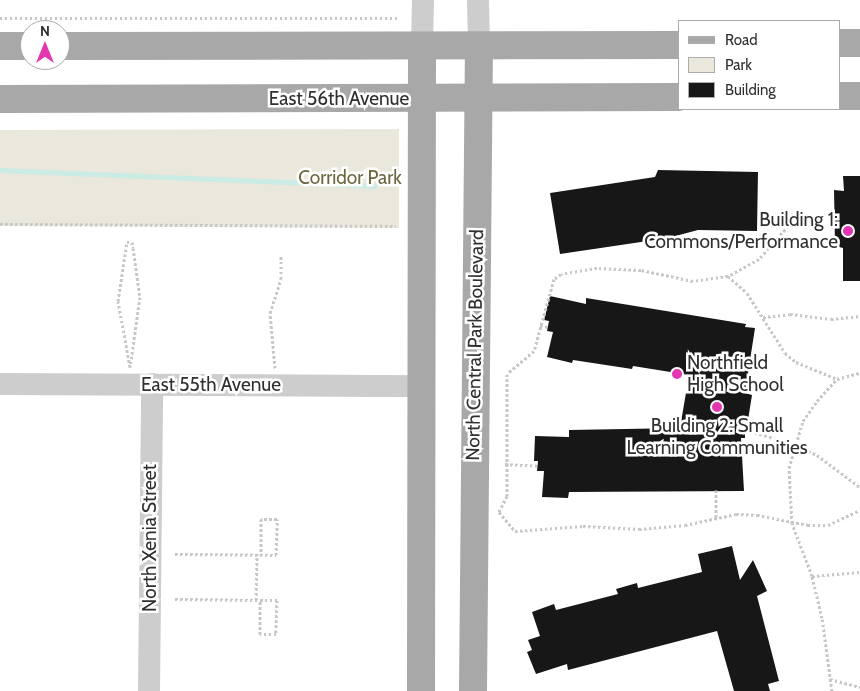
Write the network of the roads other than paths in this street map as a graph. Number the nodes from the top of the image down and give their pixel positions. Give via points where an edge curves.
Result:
1 (423, 0) edge
2 (478, 0) edge
3 (840, 43) edge
4 (860, 43) edge
5 (678, 45) edge
6 (0, 46) edge
7 (20, 46) edge
8 (70, 46) edge
9 (422, 47) junction
10 (479, 47) junction
11 (840, 96) edge
12 (860, 96) edge
13 (678, 97) edge
14 (0, 99) edge
15 (423, 99) junction
16 (478, 99) junction
17 (0, 384) edge
18 (152, 384) junction
19 (422, 386) junction
20 (149, 691) edge
21 (421, 691) edge
22 (473, 691) edge

1 - 9 street
2 - 10 street, North Central Park Boulevard
3 - 4 main road
5 - 10 main road
6 - 7 main road
8 - 9 main road
9 - 10 main road
9 - 15 main road
10 - 16 main road, North Central Park Boulevard
11 - 12 main road
13 - 16 main road, East 56th Avenue
14 - 15 main road, East 56th Avenue
15 - 16 main road, East 56th Avenue
15 - 19 main road
16 - 22 main road, North Central Park Boulevard
17 - 18 street, East 55th Avenue
18 - 19 street, East 55th Avenue
18 - 20 street, North Xenia Street
19 - 21 main road

